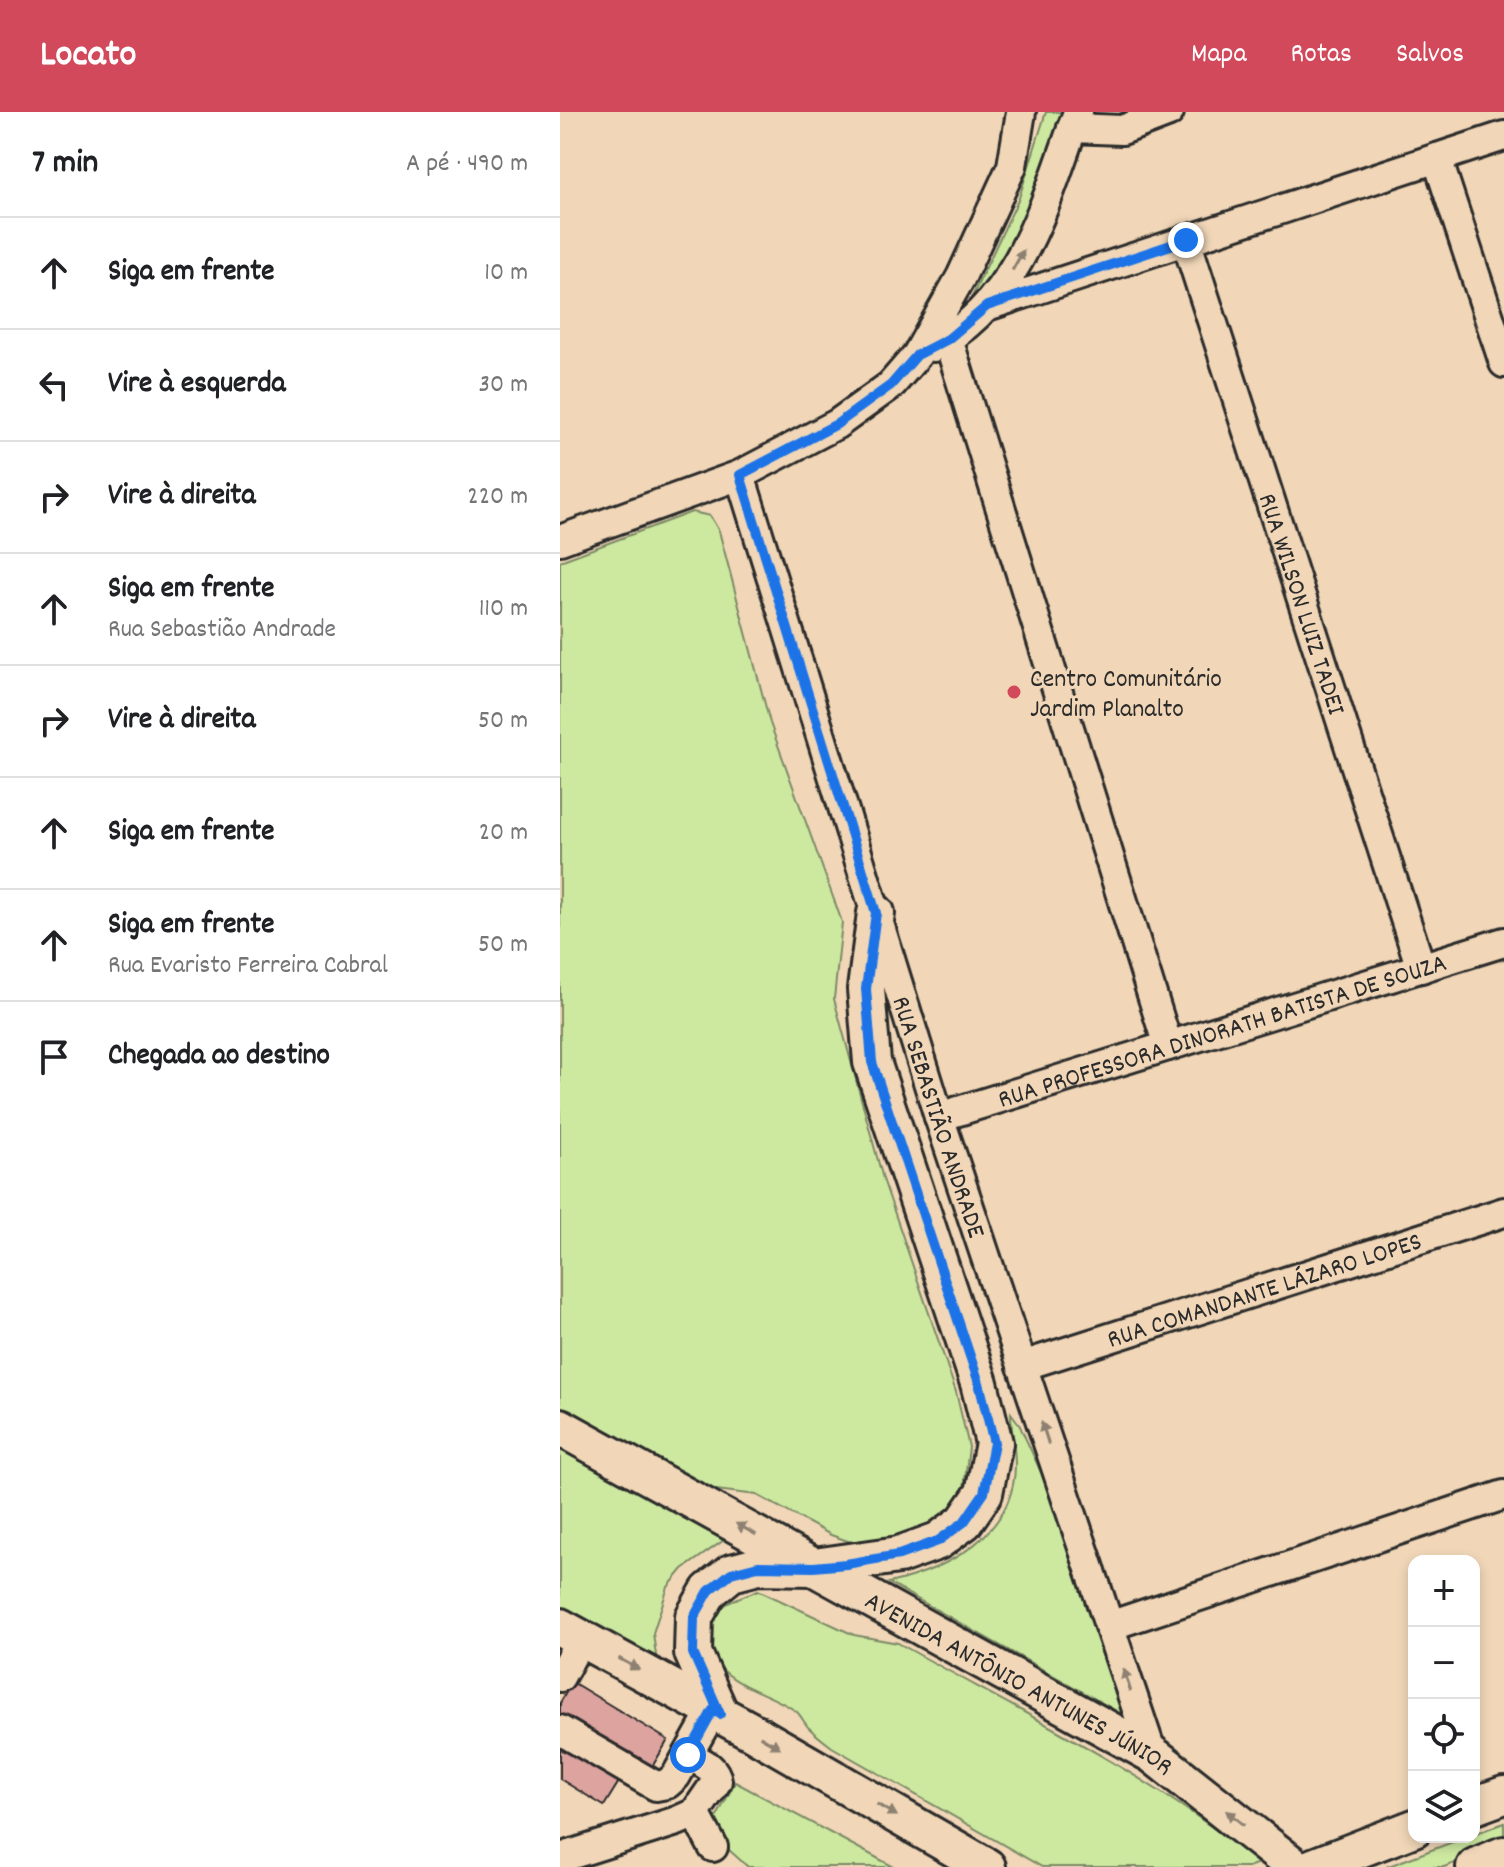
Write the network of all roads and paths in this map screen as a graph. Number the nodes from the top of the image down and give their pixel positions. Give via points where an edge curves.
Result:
1 (1021, 112) edge
2 (1169, 112) edge
3 (1078, 124) edge
4 (1504, 136) edge
5 (1437, 158) junction
6 (1186, 240) junction
7 (987, 306) junction
8 (943, 329) junction
9 (1504, 363) edge
10 (740, 475) junction
11 (560, 540) edge
12 (876, 913) junction
13 (1504, 942) edge
14 (1421, 968) junction
15 (1168, 1046) junction
16 (939, 1117) junction
17 (1504, 1212) edge
18 (1022, 1366) junction
19 (560, 1427) edge
20 (1504, 1495) edge
21 (814, 1567) junction
22 (1109, 1626) junction
23 (571, 1633) edge
24 (560, 1677) edge
25 (717, 1712) junction
26 (560, 1730) edge
27 (1152, 1754) junction
28 (688, 1755) junction
29 (1504, 1795) edge
30 (1480, 1804) edge
31 (695, 1813) junction
32 (1408, 1830) edge
33 (713, 1847) dead end
34 (1504, 1855) edge
35 (560, 1858) edge
36 (987, 1867) edge
37 (1295, 1867) edge
38 (1313, 1867) edge
39 (1475, 1867) edge

1 - 8 street via 1012,166
2 - 3 street via 1122,130
7 -> 3 street via 1038,224
4 - 5 street
5 - 6 street
5 - 9 street
6 - 7 street
6 - 14 street, RUA WILSON LUIZ TADEI
7 - 8 street
8 - 10 street via 891,385 837,424
8 - 15 street
10 - 11 street
10 - 12 street, RUA SEBASTIÃO ANDRADE
12 - 16 street, RUA SEBASTIÃO ANDRADE
12 - 21 main road via 866,989 872,1062 979,1383 994,1443 984,1493 964,1522 938,1541 899,1555
13 - 14 street, RUA PROFESSORA DINORATH BATISTA DE SOUZA
14 - 15 street, RUA PROFESSORA DINORATH BATISTA DE SOUZA
15 - 16 street, RUA PROFESSORA DINORATH BATISTA DE SOUZA
16 - 18 street, RUA SEBASTIÃO ANDRADE
17 - 18 street, RUA COMANDANTE LÁZARO LOPES
22 -> 18 street, RUA SEBASTIÃO ANDRADE
21 -> 19 main road, AVENIDA ANTÔNIO ANTUNES JÚNIOR
20 - 22 street
21 - 25 main road via 758,1566 731,1573 709,1591 694,1617 693,1653
21 - 27 main road, AVENIDA ANTÔNIO ANTUNES JÚNIOR
27 -> 22 street, RUA SEBASTIÃO ANDRADE
23 - 24 street
23 -> 25 main road
25 - 28 street
25 -> 36 main road
26 - 28 street via 656,1786 676,1776
37 -> 27 main road, AVENIDA ANTÔNIO ANTUNES JÚNIOR
28 - 31 street via 717,1776
29 - 30 main road
31 - 33 street
31 - 35 street
32 - 38 main road
34 - 39 main road

